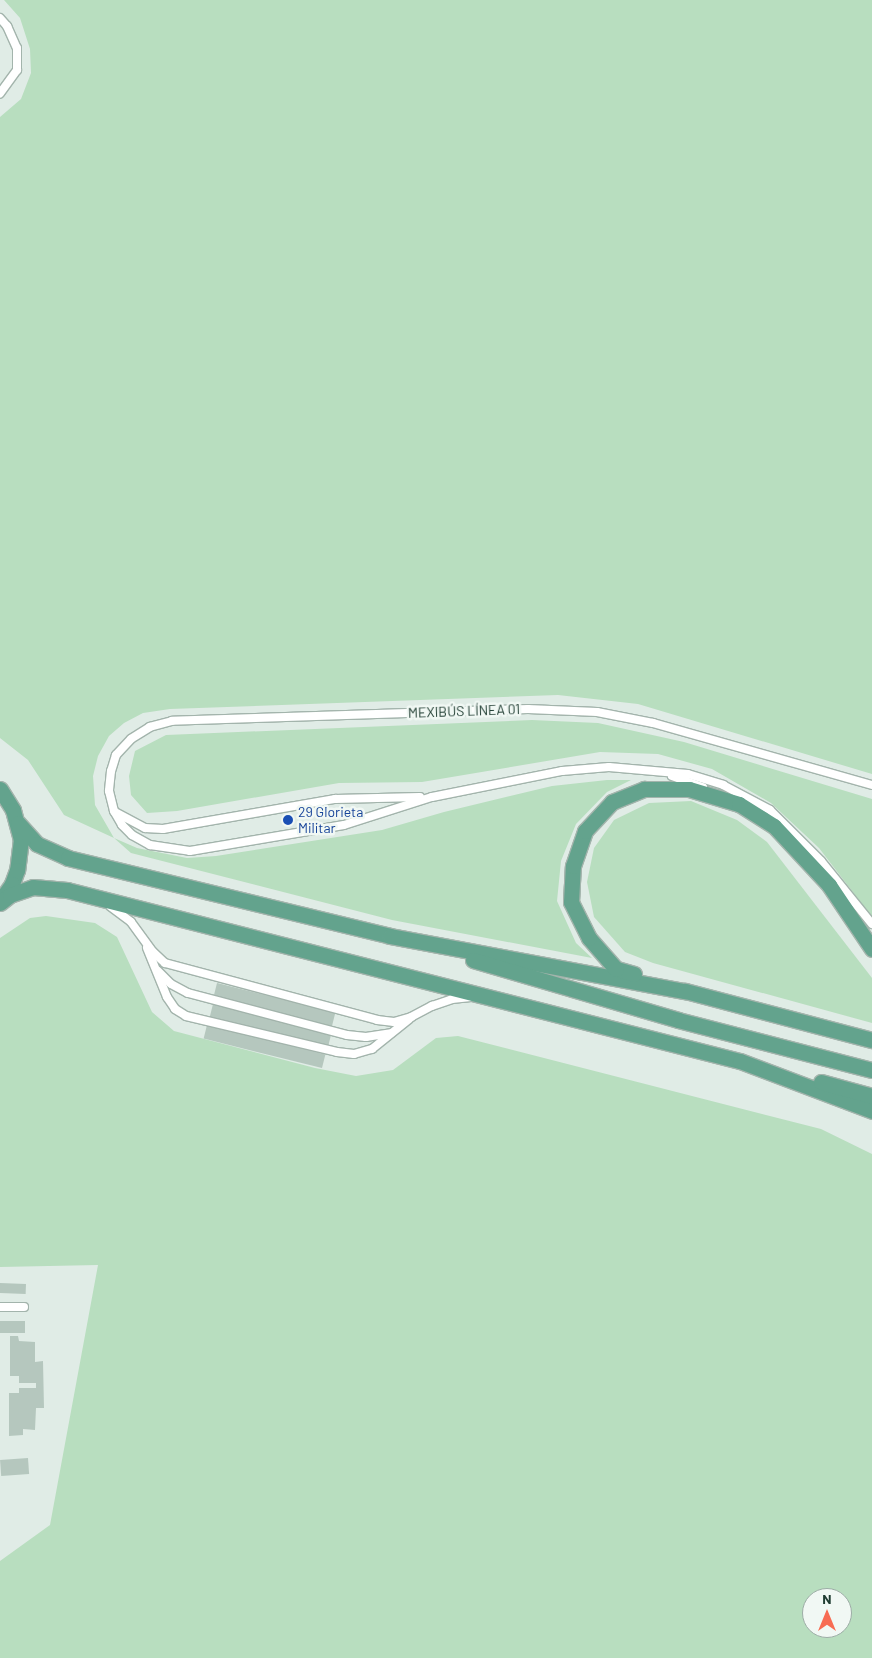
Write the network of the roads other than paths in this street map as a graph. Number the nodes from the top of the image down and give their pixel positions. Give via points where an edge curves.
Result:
1 (0, 18) edge
2 (0, 93) edge
3 (646, 769) junction
4 (872, 785) edge
5 (0, 789) edge
6 (432, 797) junction
7 (739, 804) junction
8 (114, 811) junction
9 (18, 823) junction
10 (90, 896) junction
11 (0, 902) edge
12 (872, 924) edge
13 (390, 936) junction
14 (143, 937) junction
15 (872, 949) edge
16 (155, 968) junction
17 (685, 991) junction
18 (505, 1001) junction
19 (411, 1017) junction
20 (391, 1034) junction
21 (872, 1040) edge
22 (740, 1060) junction
23 (872, 1070) edge
24 (872, 1096) edge
25 (872, 1110) edge
26 (0, 1307) edge
27 (24, 1307) dead end

1 - 2 lane via 17,48 17,70
3 - 6 lane, MEXIBÚS LÍNEA 01 via 609,767 562,771
3 - 7 lane, MEXIBÚS LÍNEA 01 via 691,781
3 - 12 lane, MEXIBÚS LÍNEA 01 via 688,774 723,785 770,810 821,861
4 - 8 lane, MEXIBÚS LÍNEA 01 via 714,739 597,712 528,709 196,720 172,721 150,728 131,739 116,755 109,791
5 - 9 main road
6 - 8 lane, MEXIBÚS LÍNEA 01 via 335,799 163,829 145,828
6 - 8 lane, MEXIBÚS LÍNEA 01 via 344,825 190,852 150,845 132,835
7 - 15 main road via 774,826 802,854 829,885
7 - 17 main road via 689,789 644,789 612,802 585,831 573,866 571,902 589,938 616,968
9 - 11 main road via 20,854 17,870
9 - 13 main road via 37,844 68,858
10 - 11 main road via 33,887
10 - 14 lane via 125,917
10 - 18 main road
13 - 17 main road
13 - 23 main road via 678,1020
14 - 16 lane
14 - 19 lane via 165,963 180,968 377,1020 394,1022
16 - 20 lane via 171,984 198,995 346,1035
16 - 20 lane via 167,997 175,1009 186,1016 354,1054 372,1049
17 - 21 main road
18 - 19 lane via 472,997 452,999
18 - 22 main road
19 - 20 lane
22 - 24 main road
22 - 25 main road
26 - 27 lane

